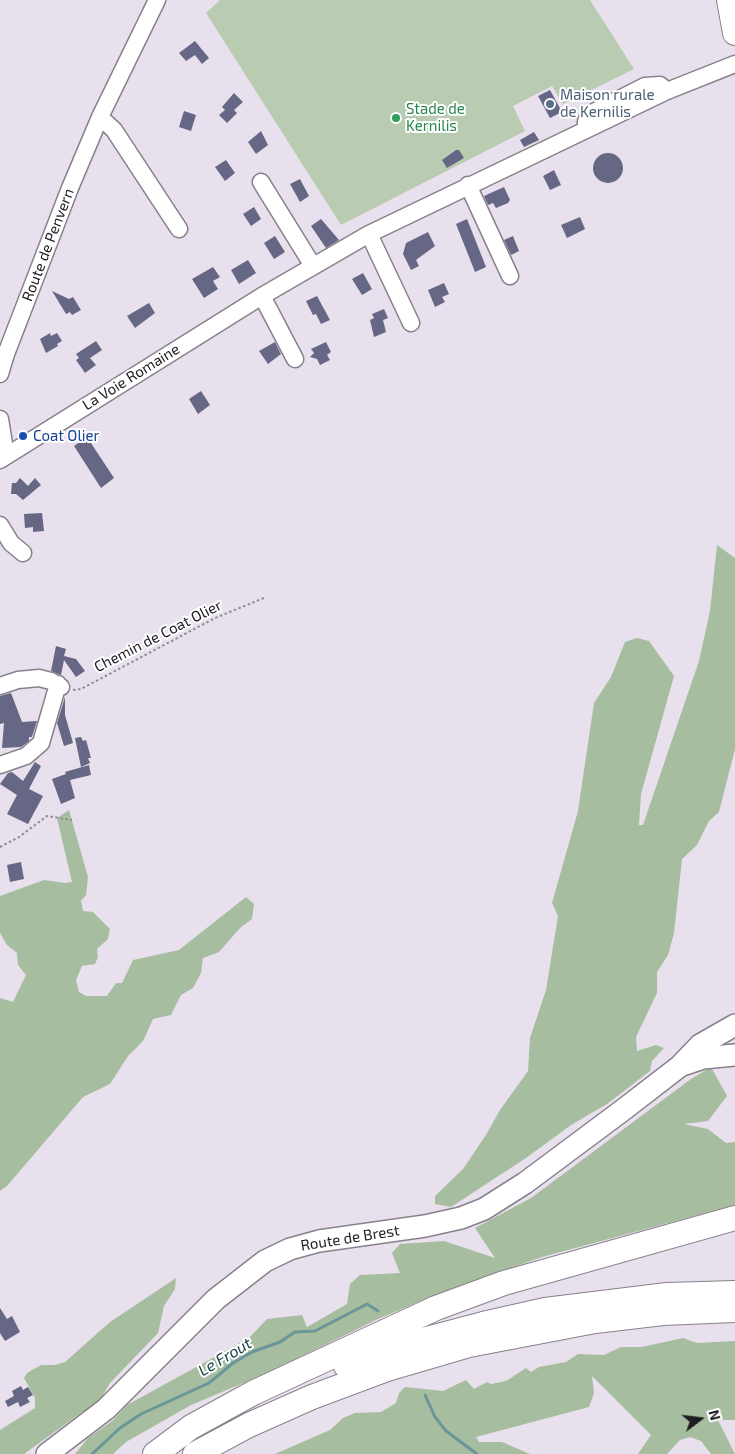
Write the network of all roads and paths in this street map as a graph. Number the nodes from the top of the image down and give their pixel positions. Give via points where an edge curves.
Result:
1 (157, 0) edge
2 (729, 0) edge
3 (735, 33) edge
4 (735, 64) edge
5 (100, 116) junction
6 (261, 182) dead end
7 (468, 185) junction
8 (178, 229) dead end
9 (369, 234) junction
10 (313, 266) junction
11 (510, 276) dead end
12 (262, 296) junction
13 (411, 324) dead end
14 (295, 358) dead end
15 (0, 374) edge
16 (0, 420) edge
17 (20, 446) junction
18 (3, 458) edge
19 (0, 525) edge
20 (24, 553) dead end
21 (264, 598) dead end
22 (59, 685) junction
23 (0, 686) edge
24 (0, 765) edge
25 (72, 820) dead end
26 (0, 847) edge
27 (735, 1026) edge
28 (735, 1055) edge
29 (680, 1066) junction
30 (735, 1218) edge
31 (735, 1293) edge
32 (735, 1310) edge
33 (628, 1317) junction
34 (735, 1322) edge
35 (47, 1454) edge
36 (157, 1454) edge
37 (195, 1454) edge

1 - 5 street, Route de Penvern
2 - 3 highway
4 - 7 street, La Voie Romaine via 586,129 564,148
5 - 8 street via 121,141
5 - 15 street, Route de Penvern
6 - 10 street
7 - 9 street, La Voie Romaine
7 - 11 street
9 - 10 street, La Voie Romaine
9 - 13 street
10 - 12 street, La Voie Romaine
12 - 14 street
12 - 17 street, La Voie Romaine
16 - 17 street
16 - 18 street
17 - 18 street, La Voie Romaine
19 - 20 street via 10,543
21 - 22 path, Chemin de Coat Olier via 215,618 80,689
22 - 23 street via 46,679 29,678
22 - 24 street via 41,743 26,756
25 - 26 path via 47,816
27 - 29 main road, Route de Brest via 700,1045
28 - 29 main road, Route de Brest via 704,1058
29 - 35 main road, Route de Brest via 525,1183 484,1209 425,1226 320,1240 265,1261 216,1298 106,1409
30 - 36 highway via 504,1282 436,1308 253,1393 191,1427
31 - 36 highway via 629,1299 546,1310 415,1342 271,1396
32 - 33 highway
33 - 34 highway via 642,1324
33 - 37 highway via 500,1338 387,1369 281,1410

